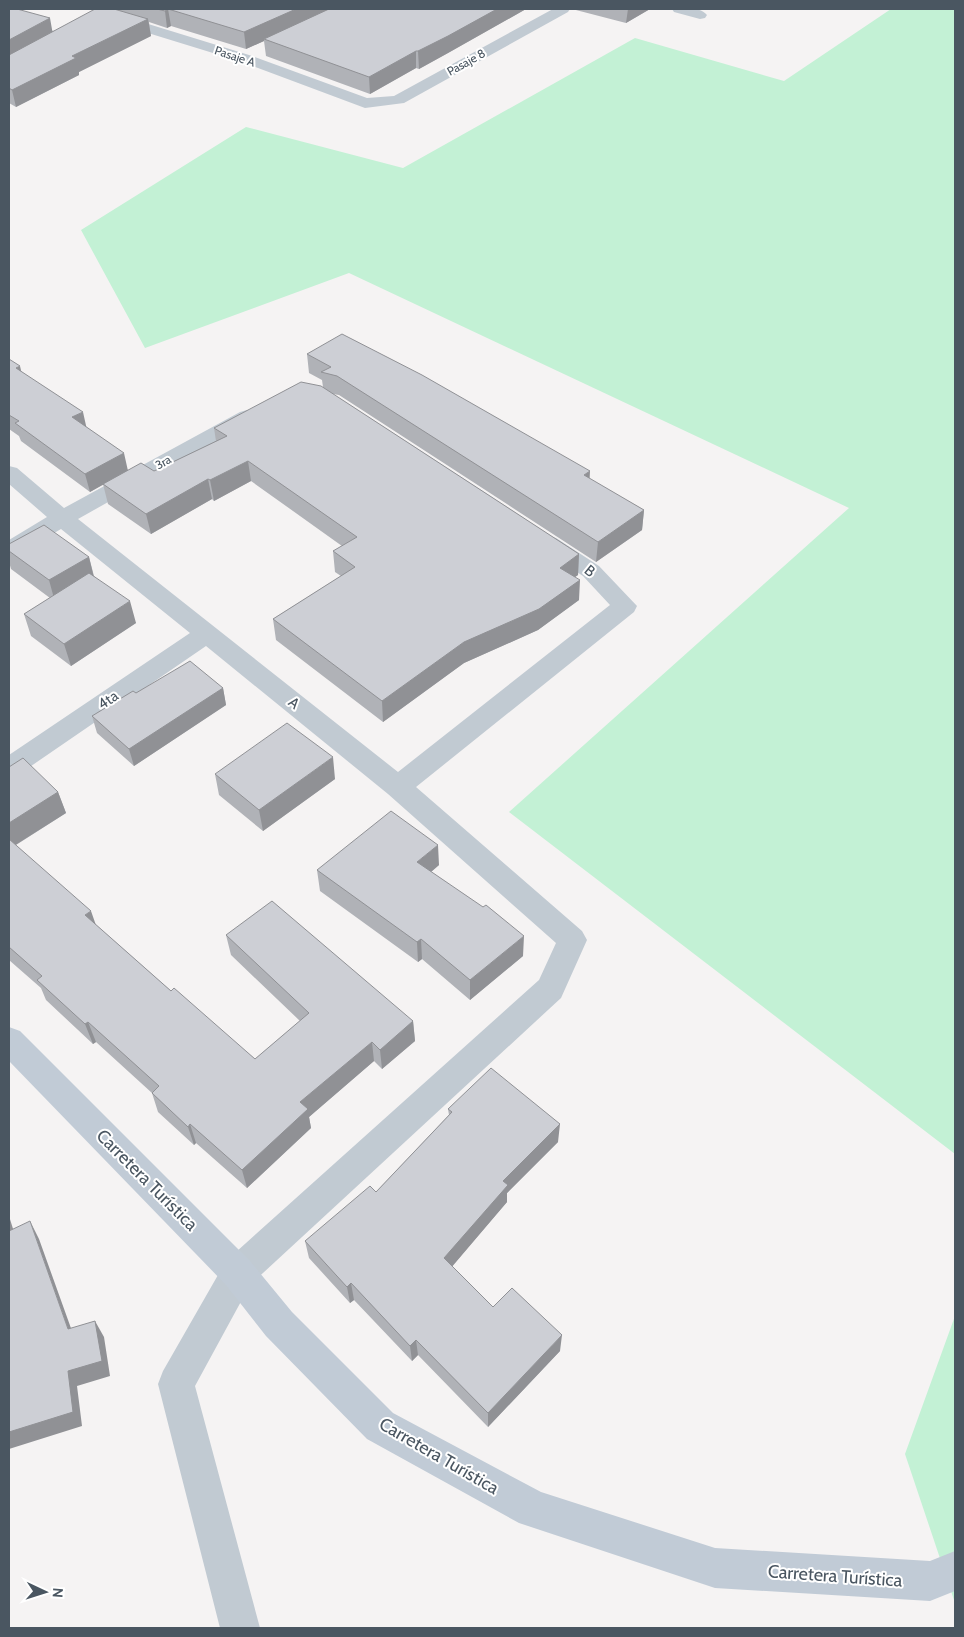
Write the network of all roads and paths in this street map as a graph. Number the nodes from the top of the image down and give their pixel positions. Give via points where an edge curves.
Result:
1 (563, 9) edge
2 (678, 9) edge
3 (109, 12) edge
4 (700, 14) dead end
5 (262, 50) dead end
6 (244, 58) junction
7 (364, 103) joint
8 (267, 406) edge
9 (9, 473) edge
10 (62, 518) junction
11 (534, 534) edge
12 (9, 550) edge
13 (207, 633) junction
14 (9, 768) edge
15 (398, 788) junction
16 (9, 1040) edge
17 (238, 1273) junction
18 (955, 1571) edge
19 (240, 1628) edge

1 - 7 street, Pasaje 8 via 398,100
2 - 4 street
3 - 6 street, Pasaje A
5 - 6 street
6 - 7 street, Pasaje A
8 - 10 street, 3ra
9 - 10 street, A
10 - 12 street, 3ra
10 - 13 street, A
11 - 15 street, B via 591,571 625,606
13 - 14 street, 4ta
13 - 15 street, A
15 - 17 street, A via 572,940 550,989
16 - 17 main road, Carretera Turística
17 - 18 main road, Carretera Turística via 279,1324 380,1426 533,1509 715,1568 930,1582
17 - 19 street via 176,1384

